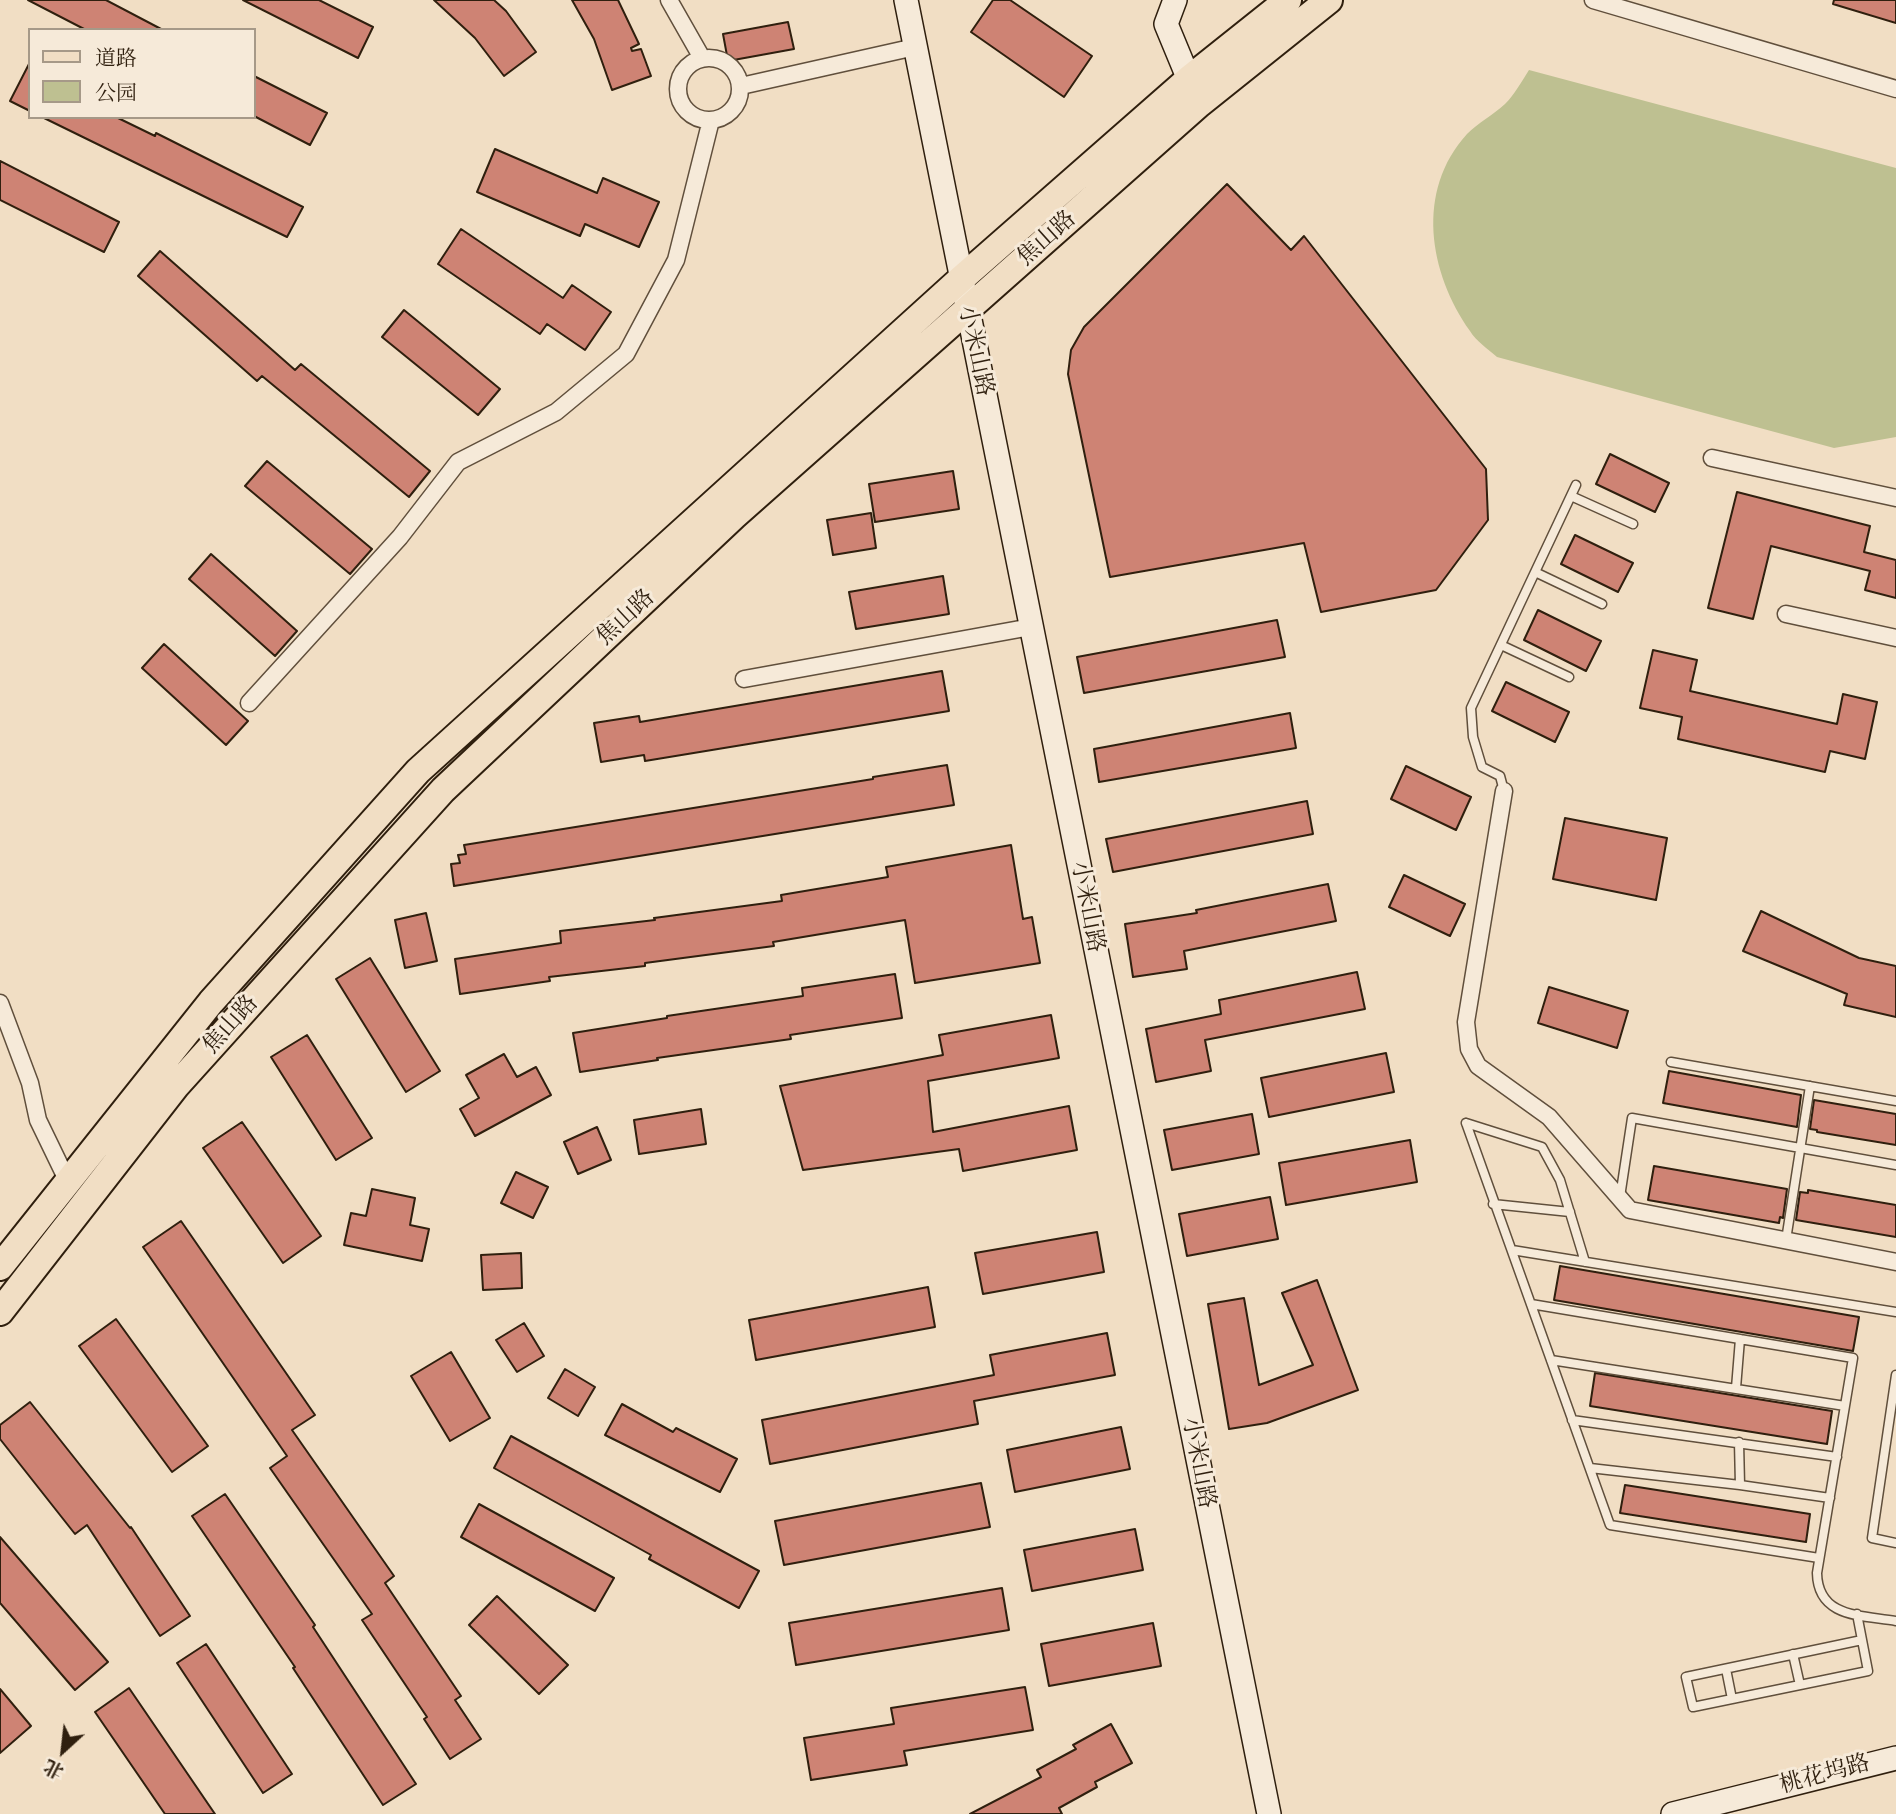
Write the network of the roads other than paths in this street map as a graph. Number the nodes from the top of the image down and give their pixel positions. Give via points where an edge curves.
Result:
1 (669, 0) edge
2 (906, 0) edge
3 (1175, 0) edge
4 (1289, 0) edge
5 (1329, 0) edge
6 (1593, 0) edge
7 (915, 47) junction
8 (702, 58) junction
9 (1189, 79) junction
10 (741, 86) junction
11 (1896, 89) edge
12 (1199, 104) junction
13 (711, 120) junction
14 (961, 279) junction
15 (967, 310) junction
16 (1712, 458) dead end
17 (1576, 485) dead end
18 (1571, 496) junction
19 (1896, 498) edge
20 (1633, 524) dead end
21 (1535, 572) junction
22 (1602, 604) dead end
23 (1786, 614) dead end
24 (1031, 627) junction
25 (1896, 638) edge
26 (1501, 645) junction
27 (1569, 677) dead end
28 (744, 679) dead end
29 (249, 703) dead end
30 (1504, 791) joint
31 (0, 1003) edge
32 (1671, 1062) dead end
33 (1810, 1086) junction
34 (1896, 1101) edge
35 (1801, 1148) junction
36 (1896, 1165) edge
37 (68, 1182) junction
38 (1620, 1198) junction
39 (1493, 1204) junction
40 (1570, 1212) junction
41 (1786, 1240) junction
42 (1512, 1250) junction
43 (1585, 1262) junction
44 (1896, 1262) edge
45 (0, 1267) edge
46 (1531, 1304) junction
47 (0, 1312) edge
48 (1896, 1312) edge
49 (1740, 1339) junction
50 (1551, 1360) junction
51 (1896, 1375) edge
52 (1736, 1388) junction
53 (1845, 1406) junction
54 (1572, 1420) junction
55 (1739, 1442) junction
56 (1837, 1457) junction
57 (1590, 1468) junction
58 (1740, 1485) junction
59 (1830, 1498) junction
60 (1896, 1542) edge
61 (1819, 1558) junction
62 (1857, 1615) junction
63 (1896, 1621) edge
64 (1862, 1640) junction
65 (1793, 1654) junction
66 (1726, 1669) junction
67 (1800, 1685) junction
68 (1732, 1699) junction
69 (1896, 1758) edge
70 (1269, 1814) edge
71 (1673, 1814) edge

1 - 8 street
2 - 7 street, 小米山路
3 - 9 street via 1166,24
4 - 9 main road, 焦山路
5 - 12 main road, 焦山路
6 - 11 street
7 - 10 street
7 - 14 street, 小米山路
8 - 10 street via 732,67
8 - 13 street via 692,62 679,78 679,99 692,115
9 - 12 street
9 - 14 main road, 焦山路
10 - 13 street via 730,113
12 - 15 main road, 焦山路
13 - 29 street via 676,260 626,354 556,412 458,462 400,537
14 - 15 street, 小米山路
14 - 37 main road, 焦山路 via 418,771 211,1002
15 - 24 street, 小米山路
15 - 47 main road, 焦山路 via 734,516 443,790 176,1086
16 - 19 street
17 - 18 lane
18 - 20 lane
18 - 21 lane
21 - 22 lane
21 - 26 lane
23 - 25 street
24 - 28 street
24 - 70 street, 小米山路
26 - 27 lane
26 - 30 lane via 1471,708 1482,767 1500,776
30 - 38 street via 1466,1022 1469,1049 1478,1066 1549,1117
31 - 37 street via 30,1083 38,1119
32 - 33 lane
33 - 34 lane
33 - 35 lane
35 - 36 lane
35 - 38 lane via 1632,1118
35 - 41 lane
37 - 45 main road, 焦山路
38 - 41 street via 1630,1210
39 - 40 lane
39 - 40 lane via 1466,1123 1542,1147
39 - 42 lane
40 - 43 lane
41 - 44 street
42 - 43 lane
42 - 46 lane
43 - 48 lane
46 - 49 lane
46 - 50 lane
49 - 52 lane
49 - 53 lane via 1853,1358
50 - 52 lane
50 - 54 lane
51 - 60 lane via 1872,1538
52 - 53 lane
53 - 56 lane
54 - 55 lane
54 - 57 lane
55 - 56 lane
55 - 58 lane
56 - 59 lane
57 - 58 lane
57 - 61 lane via 1610,1525
58 - 59 lane
59 - 61 lane
61 - 62 lane via 1817,1586 1822,1596 1842,1612
62 - 63 lane
62 - 64 lane
64 - 65 lane
64 - 67 lane via 1868,1671
65 - 66 lane
65 - 67 lane
66 - 68 lane
66 - 68 lane via 1686,1677 1693,1707
67 - 68 lane
69 - 71 street, 桃花坞路

